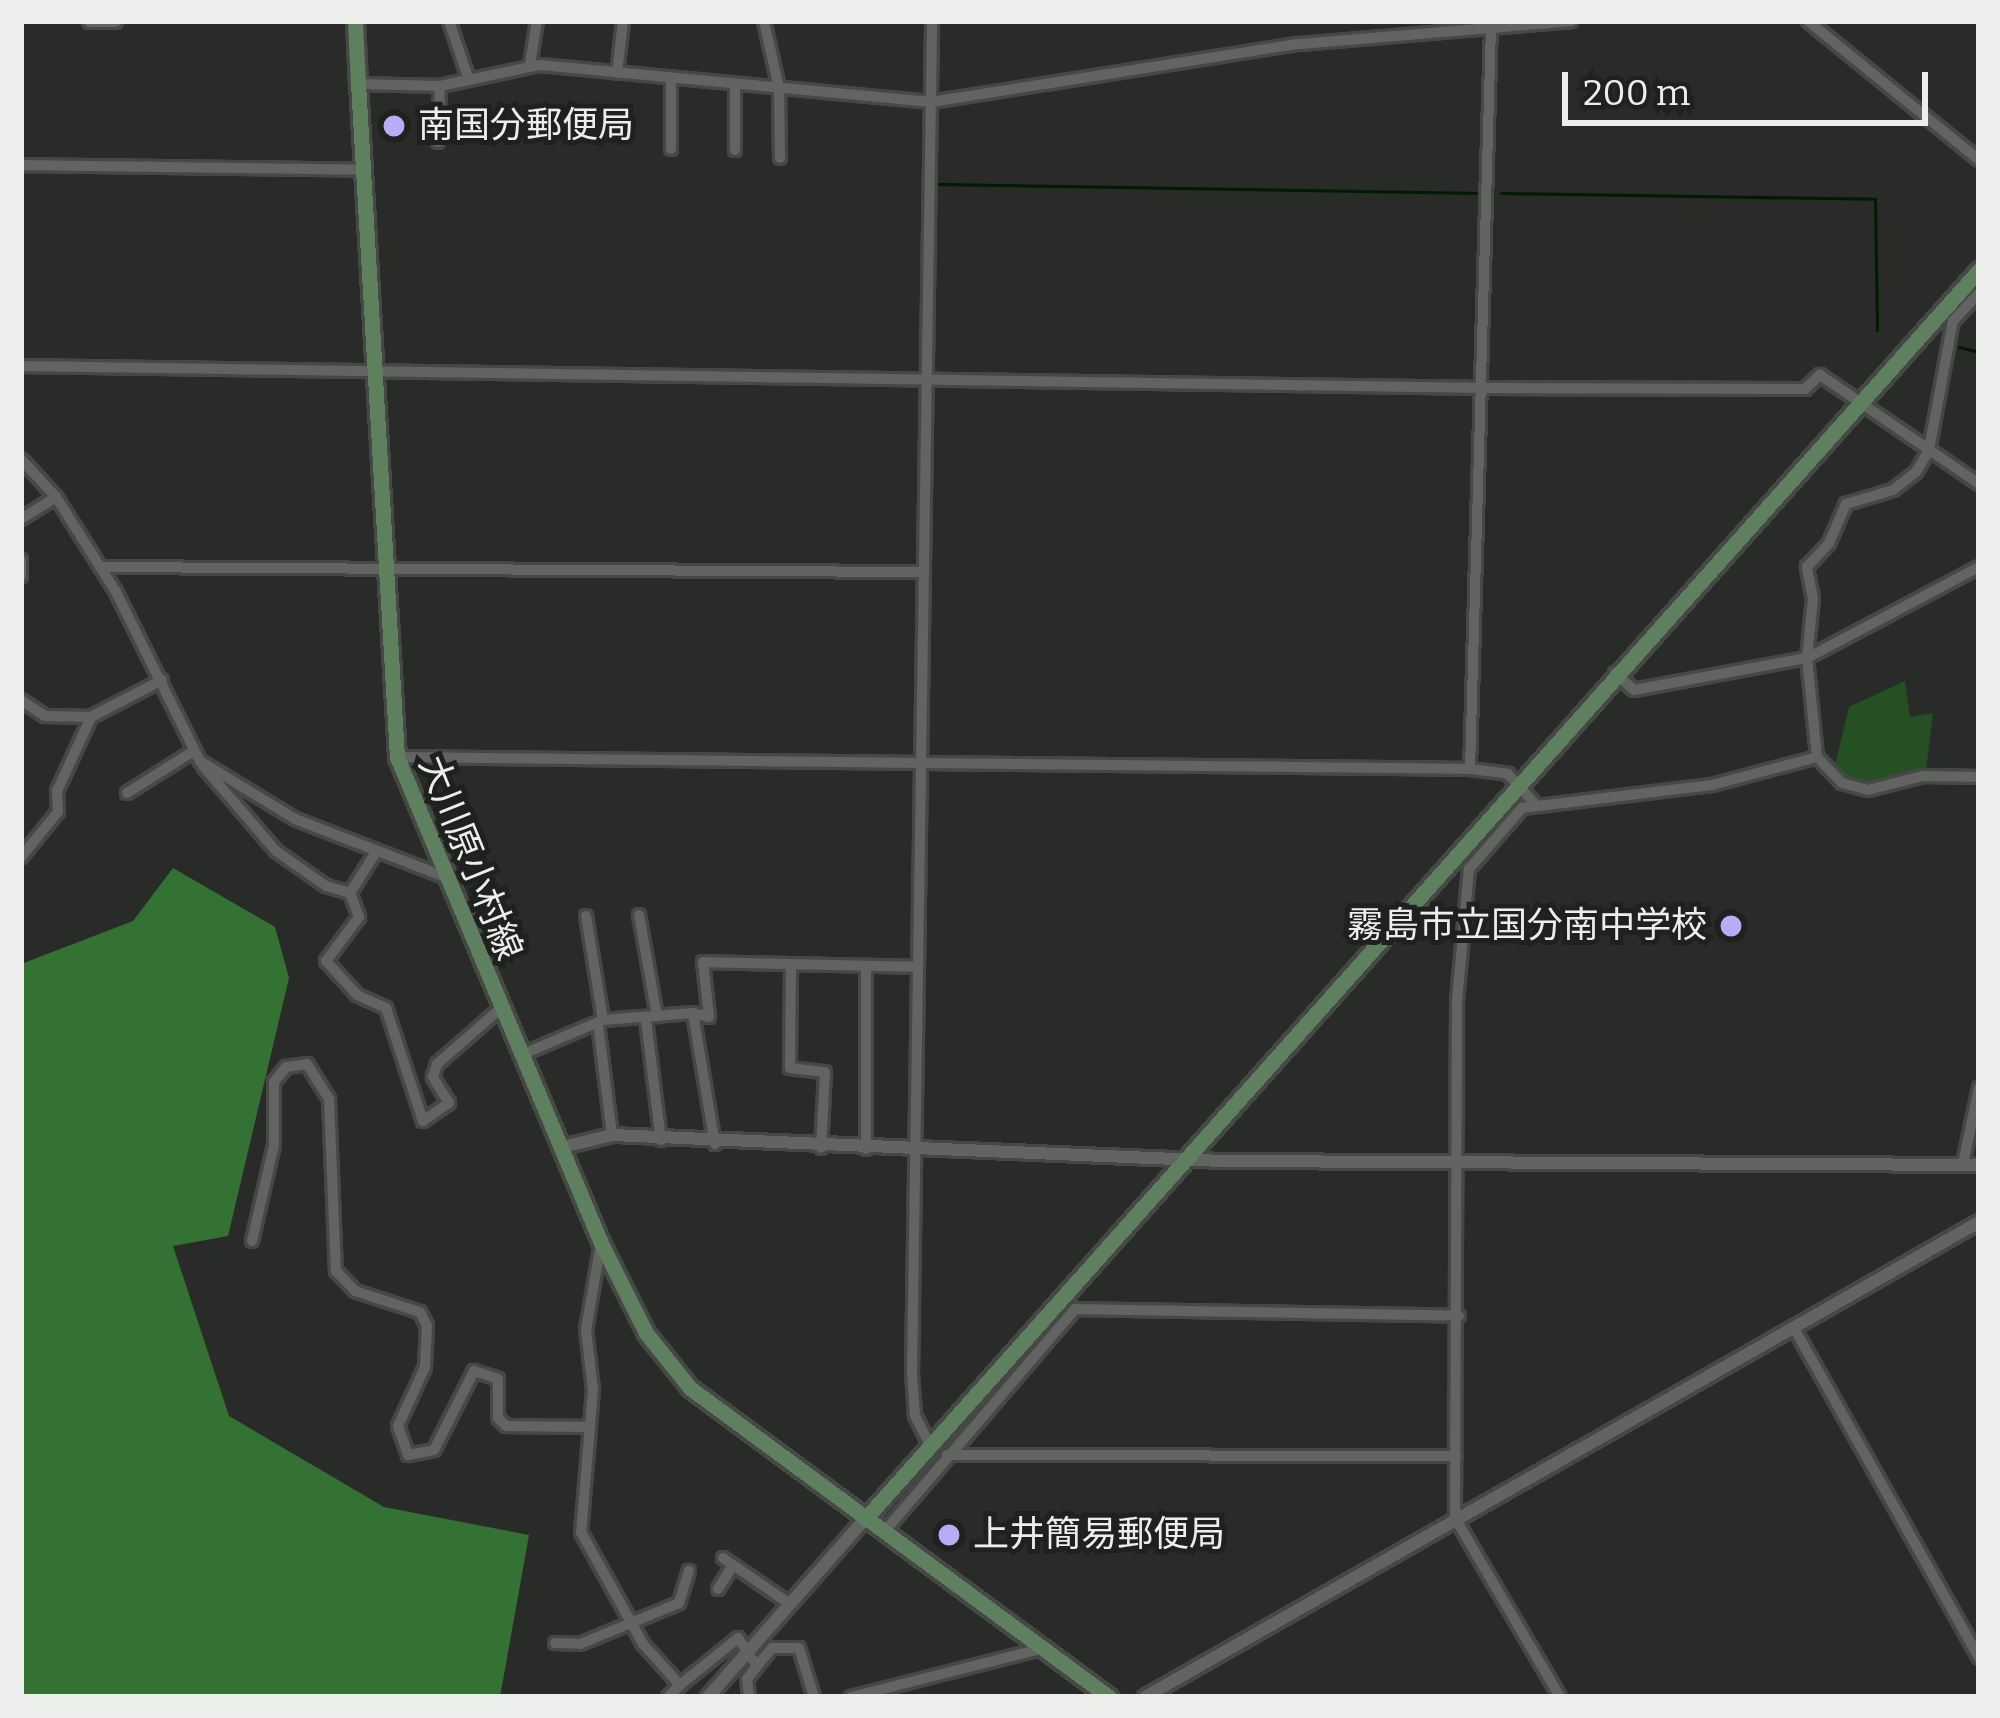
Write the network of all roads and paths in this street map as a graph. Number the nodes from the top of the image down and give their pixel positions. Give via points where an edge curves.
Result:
1 (90, 21) edge
2 (115, 21) edge
3 (356, 21) edge
4 (449, 21) edge
5 (537, 21) edge
6 (623, 21) edge
7 (764, 21) edge
8 (932, 21) edge
9 (1570, 21) edge
10 (1808, 21) edge
11 (1491, 28) junction
12 (530, 65) junction
13 (617, 73) junction
14 (671, 79) junction
15 (469, 80) junction
16 (358, 84) junction
17 (735, 85) junction
18 (440, 86) junction
19 (778, 88) junction
20 (931, 102) junction
21 (438, 142) dead end
22 (671, 148) dead end
23 (735, 150) dead end
24 (780, 158) dead end
25 (1979, 160) edge
26 (21, 165) edge
27 (362, 170) junction
28 (1979, 270) edge
29 (1979, 293) edge
30 (21, 366) edge
31 (372, 369) junction
32 (927, 374) junction
33 (1486, 388) junction
34 (1859, 403) junction
35 (1929, 451) junction
36 (21, 459) edge
37 (1979, 484) edge
38 (56, 496) junction
39 (21, 519) edge
40 (21, 560) edge
41 (100, 567) junction
42 (382, 567) junction
43 (1979, 567) edge
44 (924, 572) junction
45 (21, 576) edge
46 (1807, 658) junction
47 (1615, 673) junction
48 (162, 680) junction
49 (21, 700) edge
50 (92, 717) junction
51 (196, 757) junction
52 (397, 757) junction
53 (1817, 757) junction
54 (921, 768) junction
55 (1470, 769) junction
56 (1979, 777) edge
57 (1516, 784) junction
58 (127, 793) dead end
59 (1535, 804) junction
60 (376, 852) junction
61 (21, 857) edge
62 (443, 876) junction
63 (350, 893) junction
64 (639, 915) dead end
65 (586, 916) dead end
66 (791, 965) junction
67 (866, 966) junction
68 (918, 967) junction
69 (499, 1010) junction
70 (693, 1013) junction
71 (652, 1018) junction
72 (600, 1022) junction
73 (520, 1055) junction
74 (1979, 1088) edge
75 (612, 1135) junction
76 (661, 1140) junction
77 (715, 1144) junction
78 (563, 1148) junction
79 (821, 1148) junction
80 (866, 1149) junction
81 (915, 1151) junction
82 (1183, 1158) junction
83 (1455, 1162) junction
84 (1963, 1164) junction
85 (1979, 1165) edge
86 (1979, 1222) edge
87 (252, 1241) dead end
88 (601, 1243) junction
89 (1459, 1316) junction
90 (1794, 1328) junction
91 (587, 1427) junction
92 (930, 1444) junction
93 (947, 1455) junction
94 (1456, 1456) junction
95 (1455, 1518) junction
96 (865, 1519) junction
97 (884, 1532) junction
98 (684, 1575) dead end
99 (718, 1589) dead end
100 (790, 1604) junction
101 (629, 1621) junction
102 (555, 1643) dead end
103 (1044, 1648) junction
104 (748, 1652) junction
105 (1979, 1658) edge
106 (757, 1666) junction
107 (680, 1685) junction
108 (668, 1697) edge
109 (708, 1697) edge
110 (749, 1697) edge
111 (814, 1697) edge
112 (851, 1697) edge
113 (1109, 1697) edge
114 (1145, 1697) edge
115 (1559, 1697) edge

1 - 2 street
3 - 16 main road, 大川原小村線
4 - 15 street
5 - 12 street
6 - 13 street
7 - 19 street
8 - 20 street
9 - 11 street
10 - 25 street
11 - 20 street via 1299,44
11 - 33 street
12 - 13 street
12 - 15 street
13 - 14 street
14 - 17 street
14 - 22 street
15 - 18 street
16 - 18 street
16 - 27 main road, 大川原小村線
17 - 19 street
17 - 23 street
18 - 21 street
19 - 20 street
19 - 24 street
20 - 32 street
26 - 27 street
27 - 31 main road, 大川原小村線
28 - 34 main road
29 - 35 street via 1953,321
30 - 31 street
31 - 32 street
31 - 42 main road, 大川原小村線
32 - 33 street
32 - 44 street
33 - 34 street via 1805,389 1820,375
33 - 55 street
34 - 35 street
34 - 47 main road
35 - 37 street
35 - 46 street via 1893,490 1846,505 1829,543 1814,551
36 - 38 street
38 - 39 street
38 - 41 street
40 - 45 street
41 - 42 street
41 - 48 street
42 - 44 street
42 - 52 main road, 大川原小村線
43 - 46 street
44 - 54 street
46 - 47 street via 1634,690
46 - 53 street
47 - 57 main road
48 - 50 street
48 - 51 street
49 - 50 street via 45,716
50 - 61 street via 57,791 58,812
51 - 58 street
51 - 60 street via 296,819
51 - 63 street via 300,872
52 - 54 street
52 - 62 main road, 大川原小村線
53 - 56 street via 1855,790 1923,776
53 - 59 street via 1712,785
54 - 55 street
54 - 68 street
55 - 57 street via 1508,774
57 - 59 street
57 - 82 main road
59 - 83 street via 1522,808 1469,868
60 - 62 street
60 - 63 street
62 - 69 main road, 大川原小村線
63 - 69 street via 358,916 326,961 357,995 381,1000 423,1121 449,1103 433,1077 437,1064
64 - 71 street
65 - 72 street
66 - 67 street
66 - 70 street via 703,962 709,1016
66 - 79 street via 790,1068 825,1072
67 - 68 street
67 - 80 street
68 - 81 street
69 - 73 main road, 大川原小村線
70 - 71 street
70 - 77 street
71 - 72 street
71 - 76 street
72 - 73 street
72 - 75 street
73 - 78 main road, 大川原小村線
74 - 84 street
75 - 76 street
75 - 78 street
76 - 77 street
77 - 79 street
78 - 88 main road, 大川原小村線
79 - 80 street
80 - 81 street
81 - 82 street
81 - 92 street via 914,1402
82 - 83 street
82 - 92 main road
83 - 84 street
83 - 89 street
84 - 85 street
86 - 90 street
87 - 91 street via 274,1144 274,1082 286,1066 307,1064 329,1100 336,1271 355,1291 420,1312 427,1326 425,1367 398,1426 408,1455 434,1450 474,1371 498,1379 498,1418 506,1426
88 - 91 street via 586,1330 593,1390
88 - 96 main road, 大川原小村線 via 646,1333 690,1388
89 - 93 street via 1075,1309
89 - 94 street
90 - 95 street
90 - 105 street
91 - 101 street via 581,1538
92 - 96 main road
93 - 94 street
93 - 97 street
94 - 95 street
95 - 114 street
95 - 115 street
96 - 97 main road, 大川原小村線
96 - 100 street
97 - 103 main road, 大川原小村線
98 - 101 street via 679,1603
99 - 100 street via 728,1562
100 - 104 street
101 - 102 street via 580,1644
101 - 107 street
103 - 112 street
103 - 113 main road, 大川原小村線
104 - 106 street
104 - 107 street via 738,1638
104 - 109 street
106 - 110 street via 747,1679
106 - 111 street via 772,1648 799,1648
107 - 108 street

